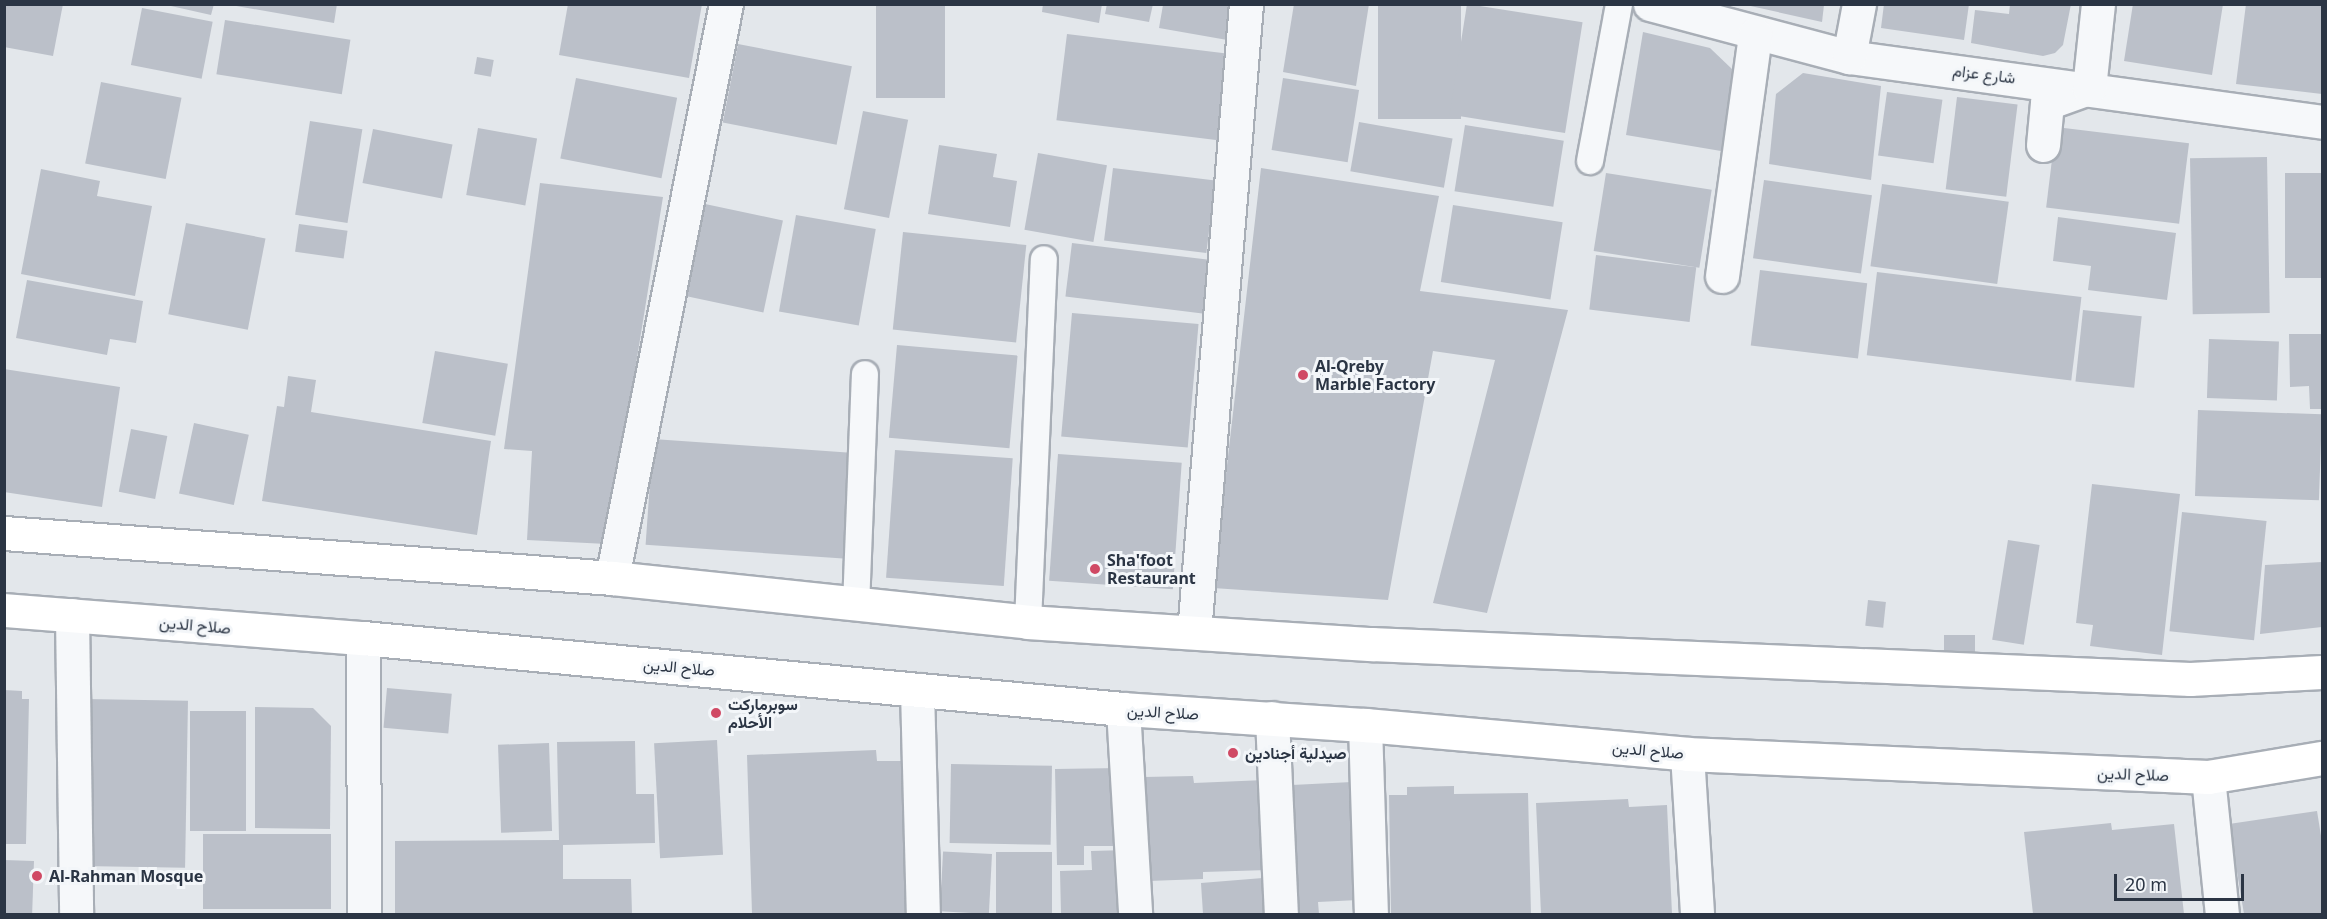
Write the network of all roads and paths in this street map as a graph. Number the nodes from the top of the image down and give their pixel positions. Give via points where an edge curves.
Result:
1 (726, 4) edge
2 (1246, 4) edge
3 (1619, 4) edge
4 (1650, 4) edge
5 (1859, 4) edge
6 (2098, 4) edge
7 (1755, 34) junction
8 (1849, 57) junction
9 (2089, 88) junction
10 (2322, 122) edge
11 (2043, 145) dead end
12 (1590, 161) dead end
13 (1044, 259) dead end
14 (1722, 276) dead end
15 (865, 374) dead end
16 (4, 533) edge
17 (612, 578) junction
18 (856, 607) junction
19 (4, 610) edge
20 (72, 615) junction
21 (1028, 622) junction
22 (1194, 632) junction
23 (363, 638) junction
24 (2322, 672) edge
25 (917, 690) junction
26 (1123, 709) junction
27 (1272, 718) junction
28 (1365, 725) junction
29 (1687, 754) junction
30 (2322, 758) edge
31 (2208, 777) junction
32 (76, 915) edge
33 (363, 915) edge
34 (923, 915) edge
35 (1135, 915) edge
36 (1281, 915) edge
37 (1371, 915) edge
38 (1697, 915) edge
39 (2222, 915) edge

1 - 17 street
2 - 22 street
3 - 12 lane
4 - 7 street, شارع عزام
5 - 8 street
6 - 9 street
7 - 8 street, شارع عزام
7 - 14 street
8 - 9 street, شارع عزام
9 - 10 street, شارع عزام
9 - 11 street via 2047,103
13 - 21 lane
15 - 18 lane
16 - 17 highway
17 - 18 highway
18 - 21 highway
19 - 20 highway, صلاح الدين
20 - 23 highway, صلاح الدين
20 - 32 street
21 - 22 highway
22 - 24 highway via 1371,644 2190,679
23 - 25 highway, صلاح الدين
23 - 33 street
25 - 26 highway, صلاح الدين
25 - 34 street
26 - 27 highway, صلاح الدين
26 - 35 street
27 - 28 highway, صلاح الدين
27 - 36 street
28 - 29 highway, صلاح الدين
28 - 37 street
29 - 31 highway, صلاح الدين
29 - 38 street
30 - 31 highway, صلاح الدين
31 - 39 street

